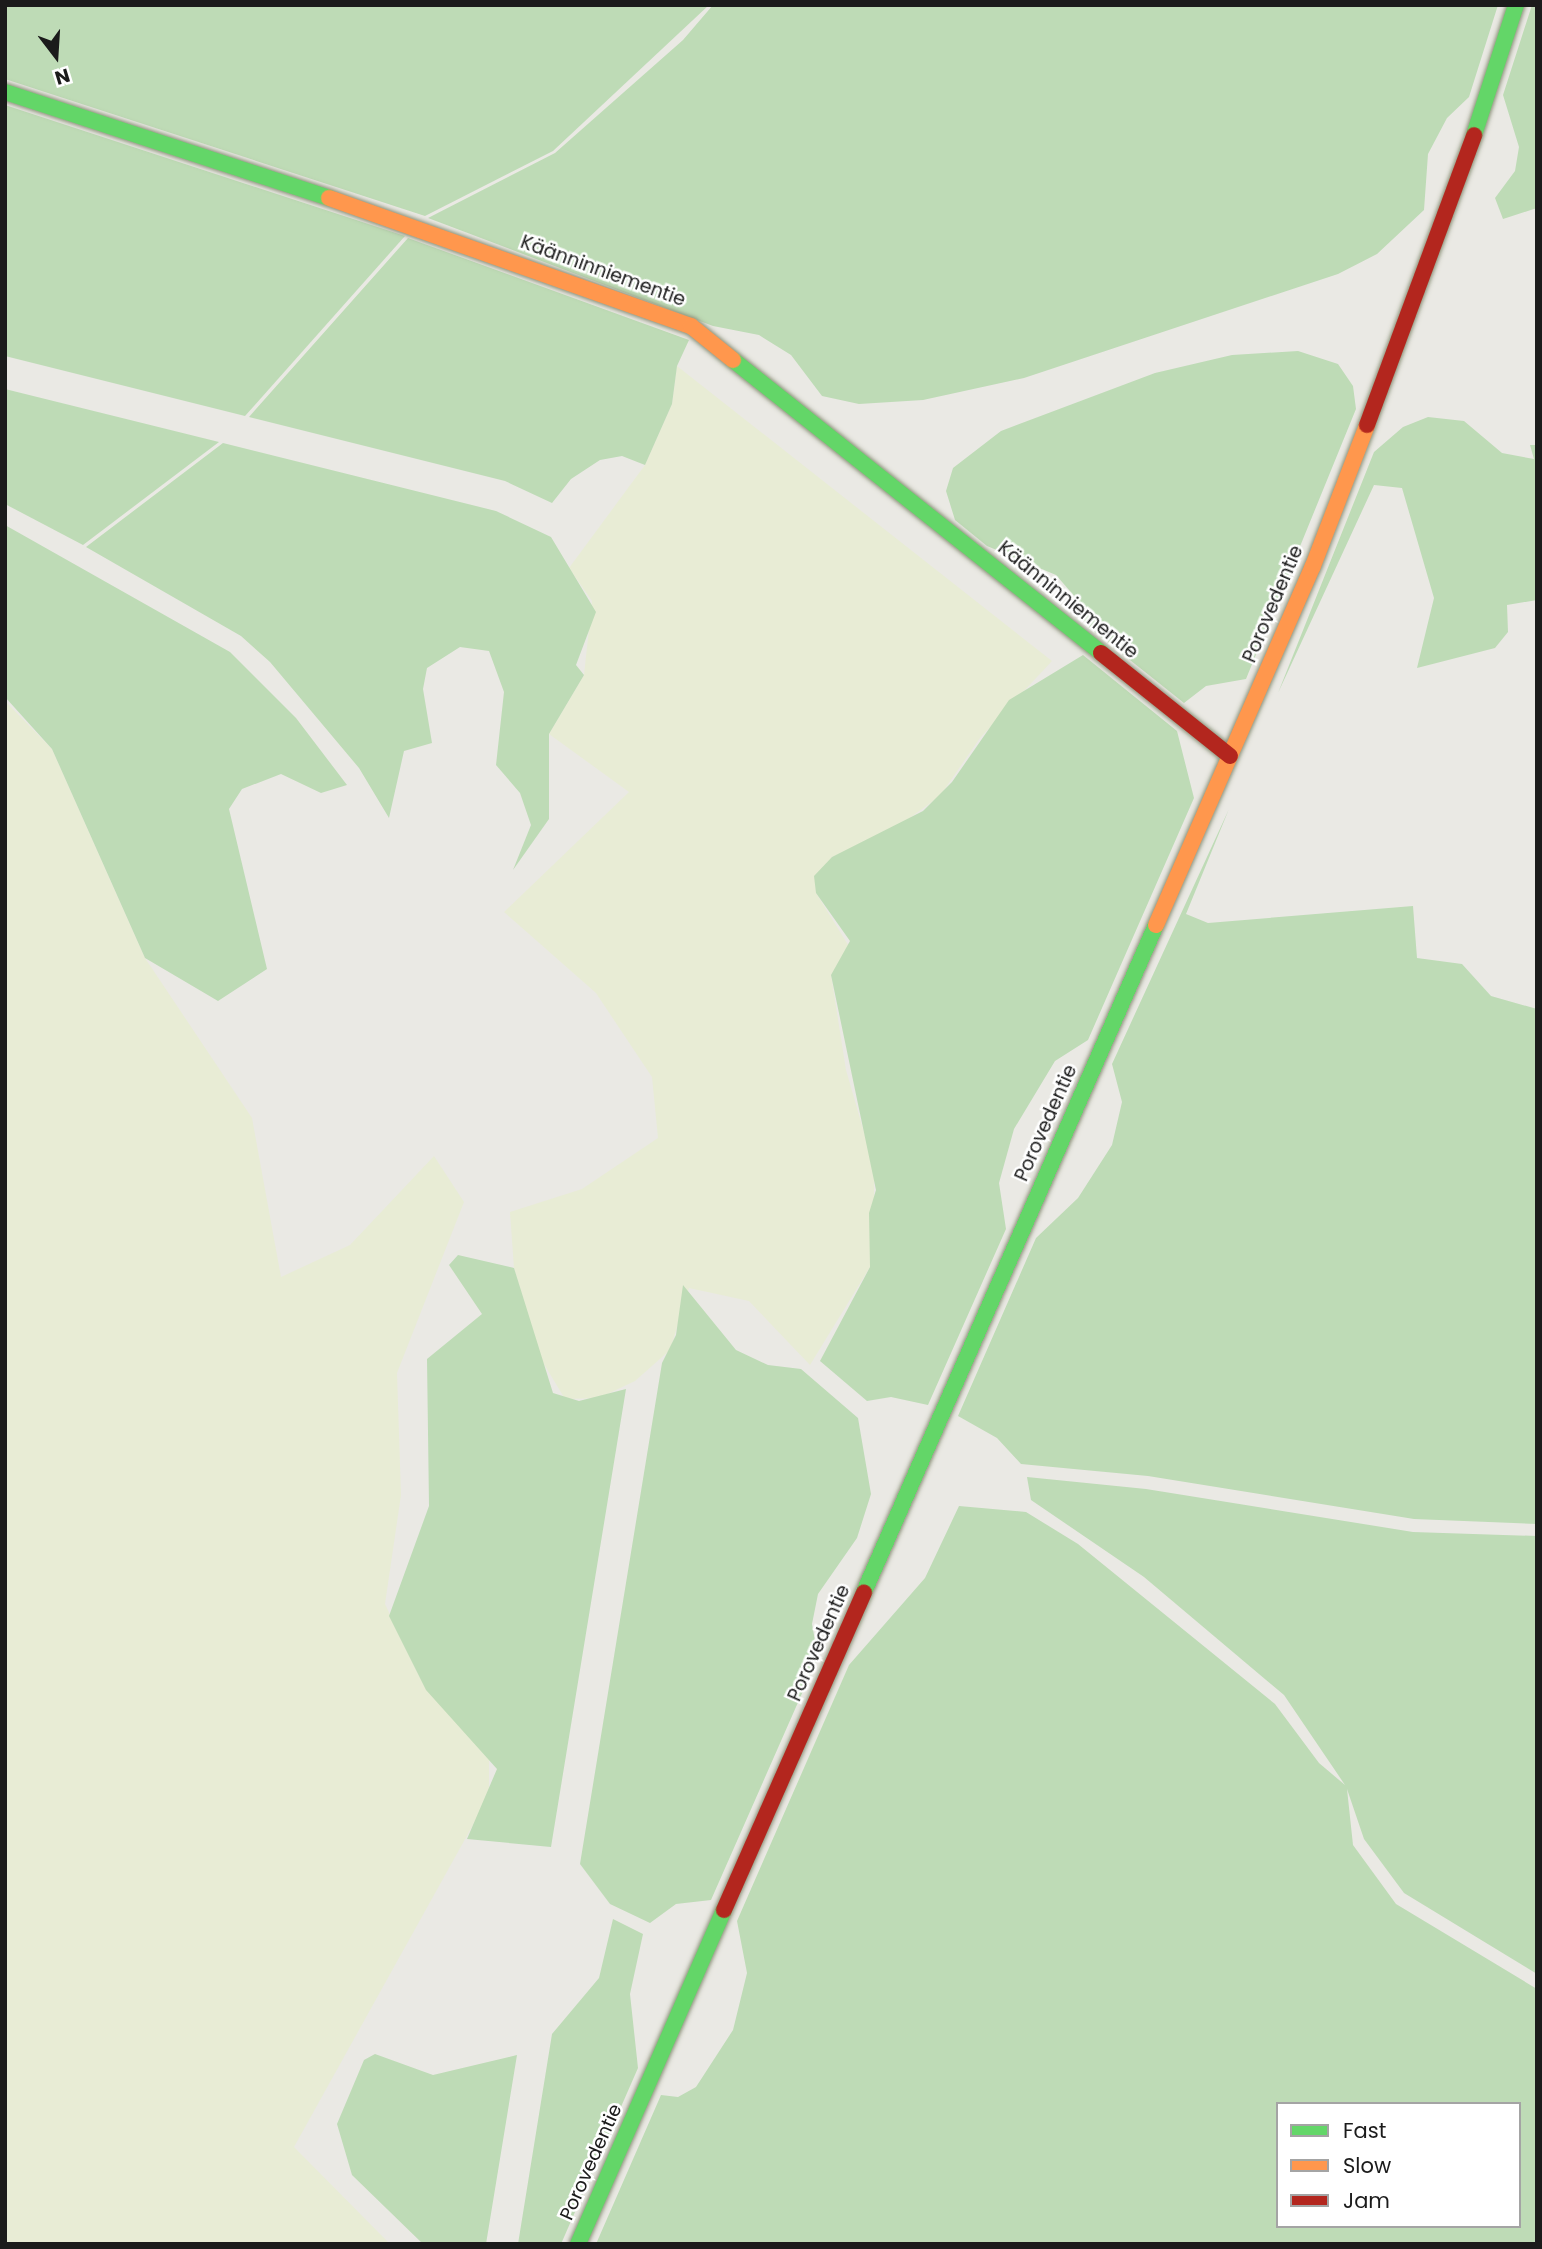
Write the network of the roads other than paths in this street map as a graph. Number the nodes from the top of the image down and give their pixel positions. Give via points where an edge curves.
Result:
1 (1516, 5) edge
2 (5, 92) edge
3 (1230, 756) junction
4 (578, 2244) edge

1 - 3 street, Porovedentie via 1457,187 1318,553
2 - 3 street, Käänninniementie via 401,222 691,326
3 - 4 street, Porovedentie

